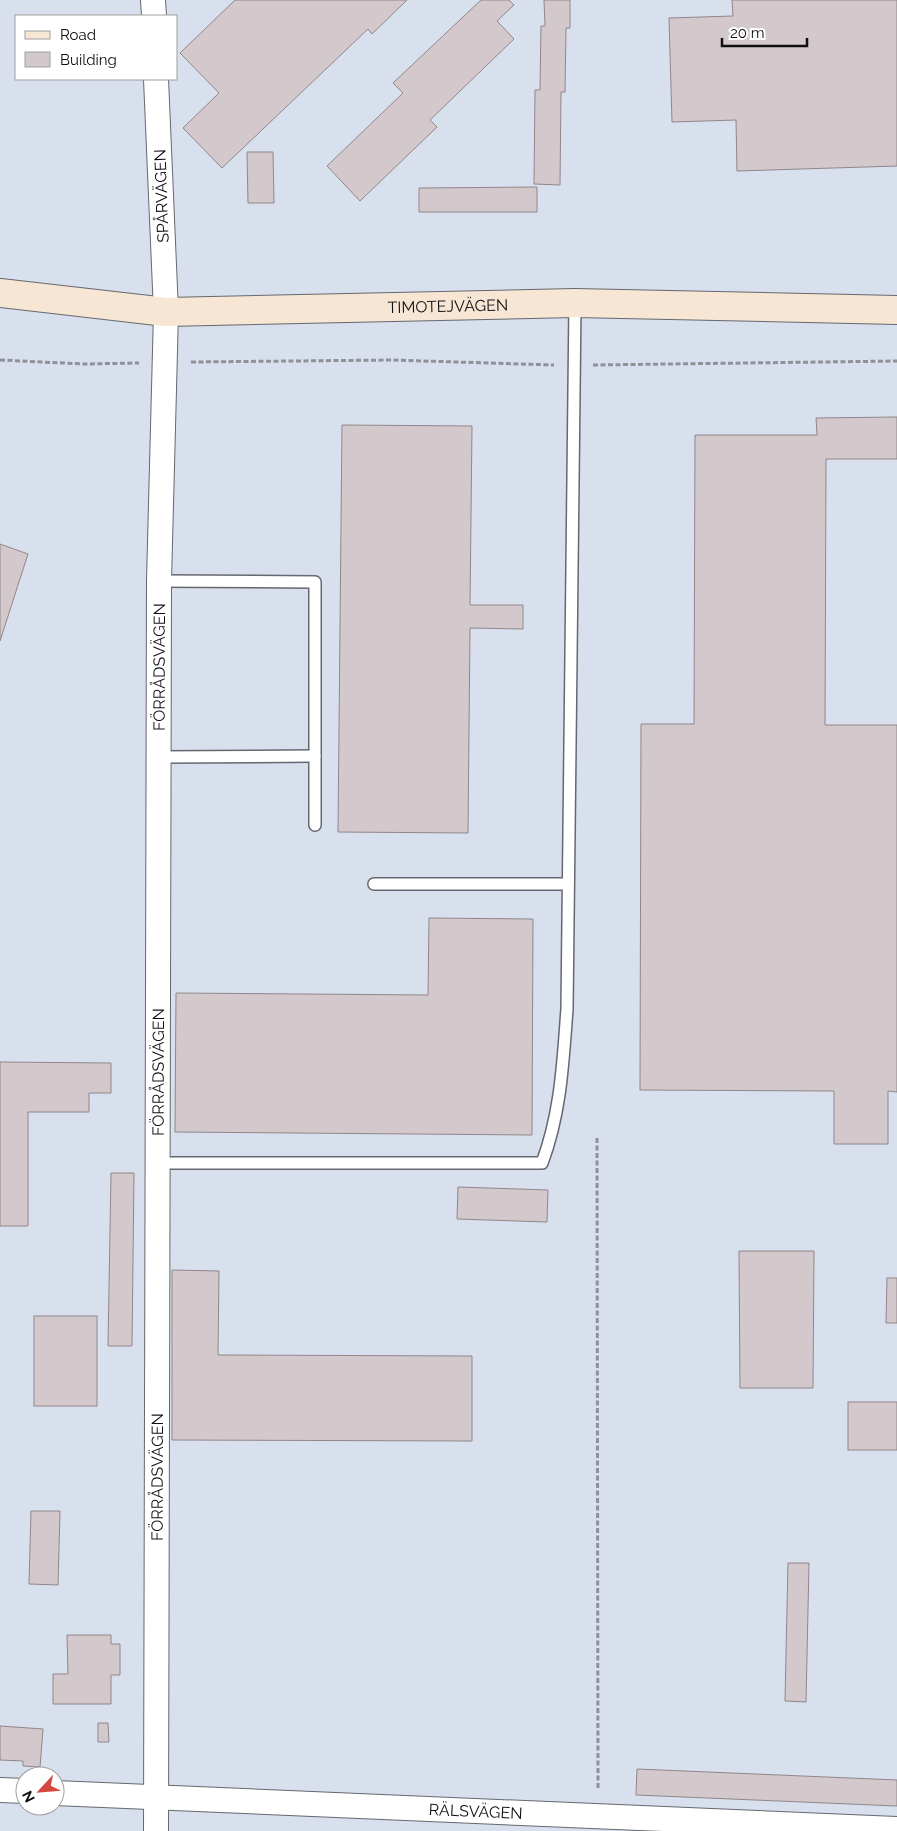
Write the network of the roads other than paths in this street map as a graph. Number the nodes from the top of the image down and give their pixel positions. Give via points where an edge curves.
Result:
1 (153, 0) edge
2 (154, 15) edge
3 (156, 80) edge
4 (0, 293) edge
5 (575, 303) junction
6 (897, 310) edge
7 (166, 312) junction
8 (159, 581) junction
9 (315, 756) junction
10 (159, 758) junction
11 (315, 825) dead end
12 (374, 884) dead end
13 (568, 884) junction
14 (158, 1163) junction
15 (0, 1790) edge
16 (15, 1791) edge
17 (65, 1793) edge
18 (156, 1798) junction
19 (897, 1829) edge
20 (156, 1831) edge

1 - 2 street
3 - 7 street, SPÅRVÄGEN
4 - 7 street, TIMOTEJVÄGEN
5 - 6 street, TIMOTEJVÄGEN
5 - 7 street, TIMOTEJVÄGEN
5 - 13 lane
7 - 8 street, FÖRRÅDSVÄGEN
8 - 9 lane via 315,582
8 - 10 street, FÖRRÅDSVÄGEN
9 - 10 lane
9 - 11 lane
10 - 14 street, FÖRRÅDSVÄGEN
12 - 13 lane
13 - 14 lane via 567,1010 562,1078 551,1139 542,1162
14 - 18 street, FÖRRÅDSVÄGEN
15 - 16 street
17 - 18 street, RÄLSVÄGEN
18 - 19 street, RÄLSVÄGEN
18 - 20 street, FÖRRÅDSVÄGEN

